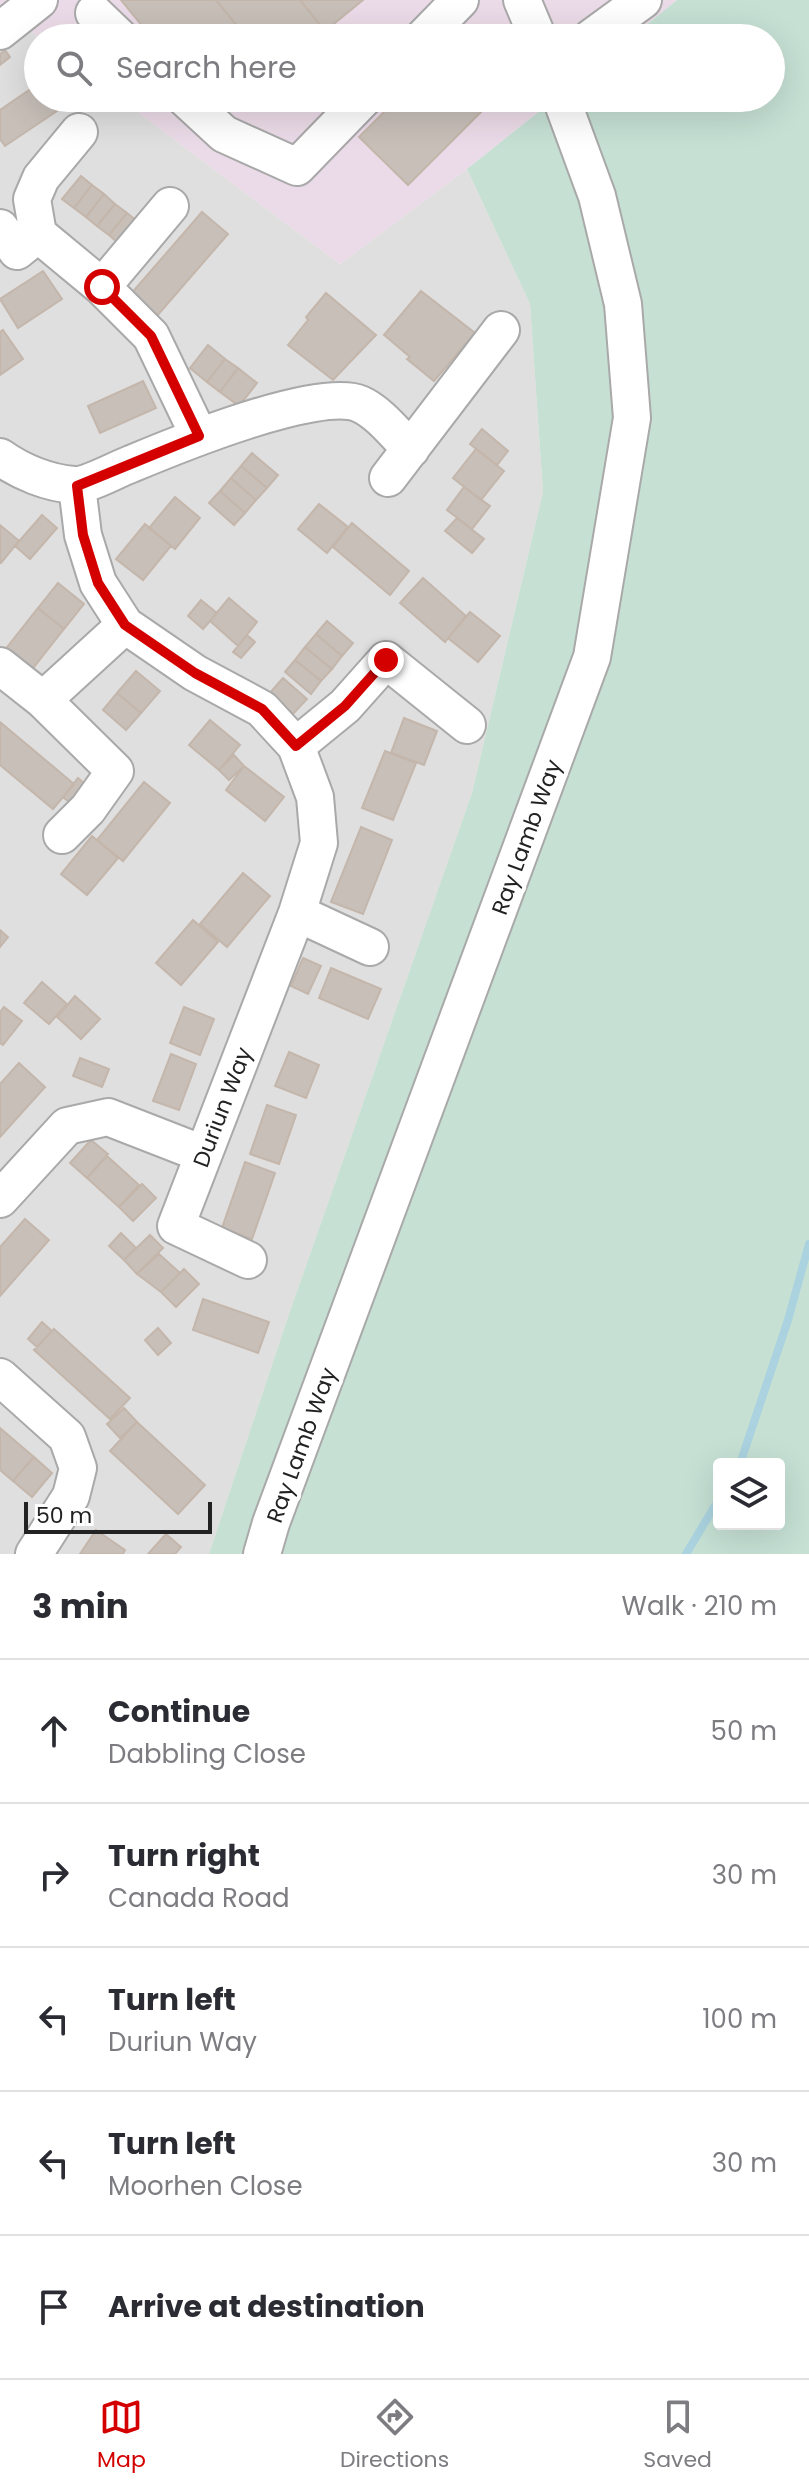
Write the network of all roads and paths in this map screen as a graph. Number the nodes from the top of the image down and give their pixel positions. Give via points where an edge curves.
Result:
1 (39, 0) edge
2 (460, 0) edge
3 (522, 0) edge
4 (643, 0) edge
5 (94, 13) dead end
6 (105, 24) edge
7 (437, 24) edge
8 (532, 24) edge
9 (610, 24) edge
10 (0, 31) edge
11 (200, 112) edge
12 (350, 112) edge
13 (566, 112) edge
14 (79, 132) dead end
15 (170, 206) dead end
16 (0, 228) edge
17 (38, 234) junction
18 (102, 287) junction
19 (501, 330) dead end
20 (199, 436) junction
21 (411, 449) junction
22 (0, 457) edge
23 (388, 478) dead end
24 (77, 486) junction
25 (125, 625) junction
26 (0, 666) edge
27 (43, 700) junction
28 (467, 725) dead end
29 (296, 746) junction
30 (62, 835) dead end
31 (297, 913) junction
32 (370, 947) dead end
33 (203, 1154) junction
34 (0, 1199) edge
35 (248, 1260) dead end
36 (0, 1377) edge
37 (34, 1554) edge
38 (262, 1554) edge

1 - 10 street
2 - 7 street
3 - 8 street
4 - 9 street
5 - 6 street
11 - 12 street via 224,134 297,167
13 - 38 street, Ray Lamb Way via 597,196 623,304 632,418 592,657
14 - 17 street via 41,178 32,199
15 - 18 street
16 - 17 street via 17,251
17 - 18 street
18 - 20 street via 151,336
19 - 21 street
20 - 21 street via 288,408 325,401 359,403
20 - 24 street
21 - 23 street
22 - 24 street via 15,468
24 - 25 street, Duriun Way via 83,535 98,583
25 - 27 street
25 - 29 street, Duriun Way via 195,673 262,709
26 - 27 street
27 - 30 street via 115,771
28 - 29 street via 386,660 345,706
29 - 31 street, Duriun Way via 315,797 319,843
31 - 32 street
31 - 33 street, Duriun Way
33 - 34 street via 108,1117 80,1123 67,1126
33 - 35 street, Duriun Way via 176,1226
36 - 37 street via 67,1437 78,1468 71,1496

